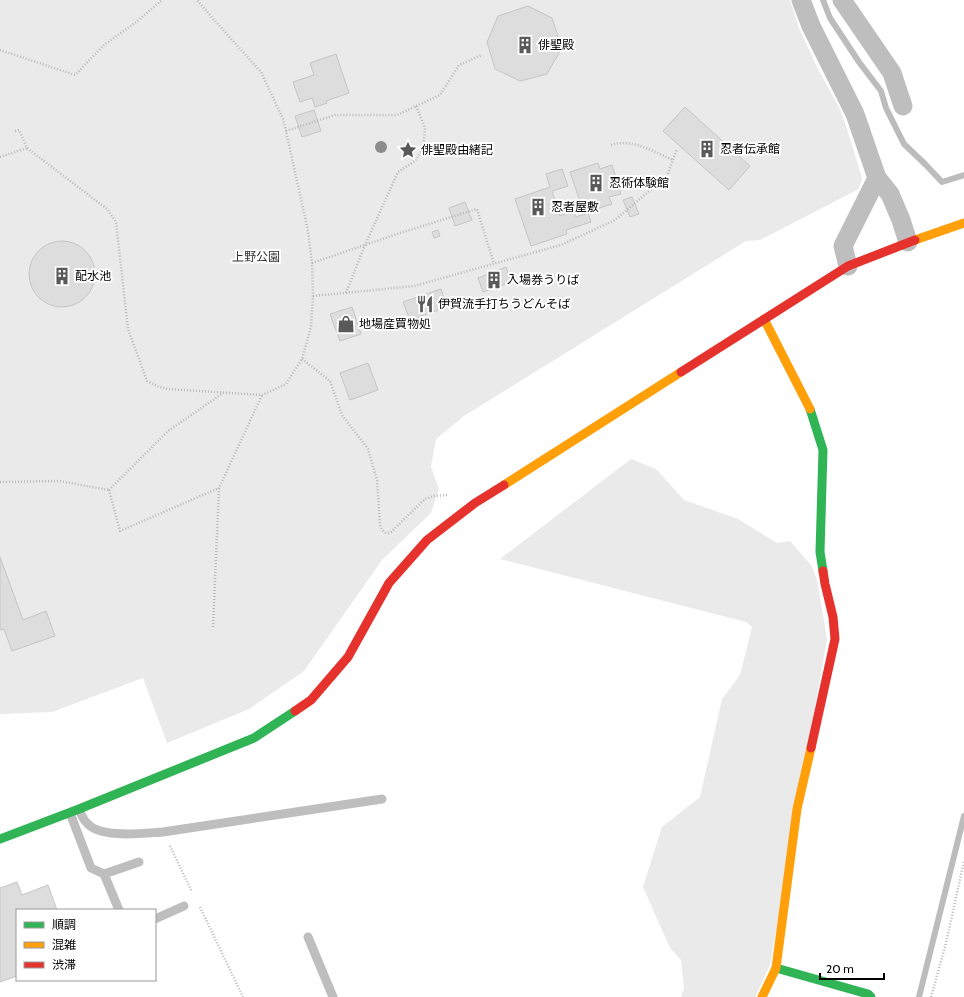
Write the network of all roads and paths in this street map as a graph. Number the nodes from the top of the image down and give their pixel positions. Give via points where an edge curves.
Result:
1 (162, 0) edge
2 (197, 0) edge
3 (801, 0) edge
4 (842, 0) edge
5 (0, 50) edge
6 (482, 55) dead end
7 (416, 106) junction
8 (903, 106) dead end
9 (15, 131) dead end
10 (286, 131) junction
11 (611, 145) dead end
12 (27, 148) junction
13 (678, 149) dead end
14 (0, 156) edge
15 (673, 160) junction
16 (877, 178) junction
17 (964, 223) edge
18 (908, 242) junction
19 (365, 245) junction
20 (312, 263) junction
21 (494, 264) junction
22 (848, 266) junction
23 (346, 293) junction
24 (313, 296) junction
25 (764, 319) junction
26 (302, 359) junction
27 (224, 392) junction
28 (262, 395) junction
29 (0, 482) edge
30 (219, 488) junction
31 (109, 490) junction
32 (453, 499) dead end
33 (213, 627) dead end
34 (382, 799) dead end
35 (79, 809) junction
36 (70, 813) junction
37 (163, 832) junction
38 (0, 840) edge
39 (964, 861) edge
40 (139, 862) dead end
41 (104, 874) junction
42 (194, 896) dead end
43 (198, 904) dead end
44 (184, 906) dead end
45 (119, 909) edge
46 (156, 919) edge
47 (308, 937) dead end
48 (776, 968) junction
49 (243, 997) edge
50 (333, 997) edge
51 (762, 997) edge
52 (871, 997) edge
53 (931, 997) edge

1 - 5 path via 104,45 75,75
2 - 10 path via 261,72 284,120
3 - 16 street via 810,26 856,114
4 - 8 street via 892,73
6 - 7 path via 459,65 440,95
7 - 10 path via 397,115 335,115
7 - 19 path via 425,128 423,149 415,161 398,172
9 - 12 path via 19,130
10 - 20 path via 308,230
11 - 15 path via 619,143 641,146
12 - 14 path
12 - 27 path via 107,209 116,222 128,330 147,381 168,390
13 - 15 path
15 - 21 path via 666,176 615,220 561,245
16 - 18 street via 890,194
16 - 22 street via 843,246
17 - 18 street
18 - 22 street
19 - 20 path
19 - 21 path via 477,209
19 - 23 path
20 - 24 path
21 - 23 path via 414,286
22 - 25 street
23 - 24 path
24 - 26 path via 311,327
25 - 35 street via 485,496 427,540 389,583 348,657 311,700 254,738
25 - 48 street via 810,410 823,450 820,552 835,639 798,809
26 - 28 path via 286,384
26 - 32 path via 330,381 342,415 368,449 377,480 380,525 383,532 391,532 425,499 444,495
27 - 28 path
27 - 31 path via 168,431
28 - 30 path
29 - 31 path via 59,481
30 - 31 path via 120,531
30 - 33 path
34 - 37 lane
35 - 36 street
35 - 37 lane via 87,824 100,831 127,834
36 - 38 street
36 - 41 lane via 91,868
37 - 42 path
39 - 53 path
40 - 41 lane
41 - 45 lane
43 - 49 path
44 - 46 lane
47 - 50 lane
48 - 51 street
48 - 52 street

